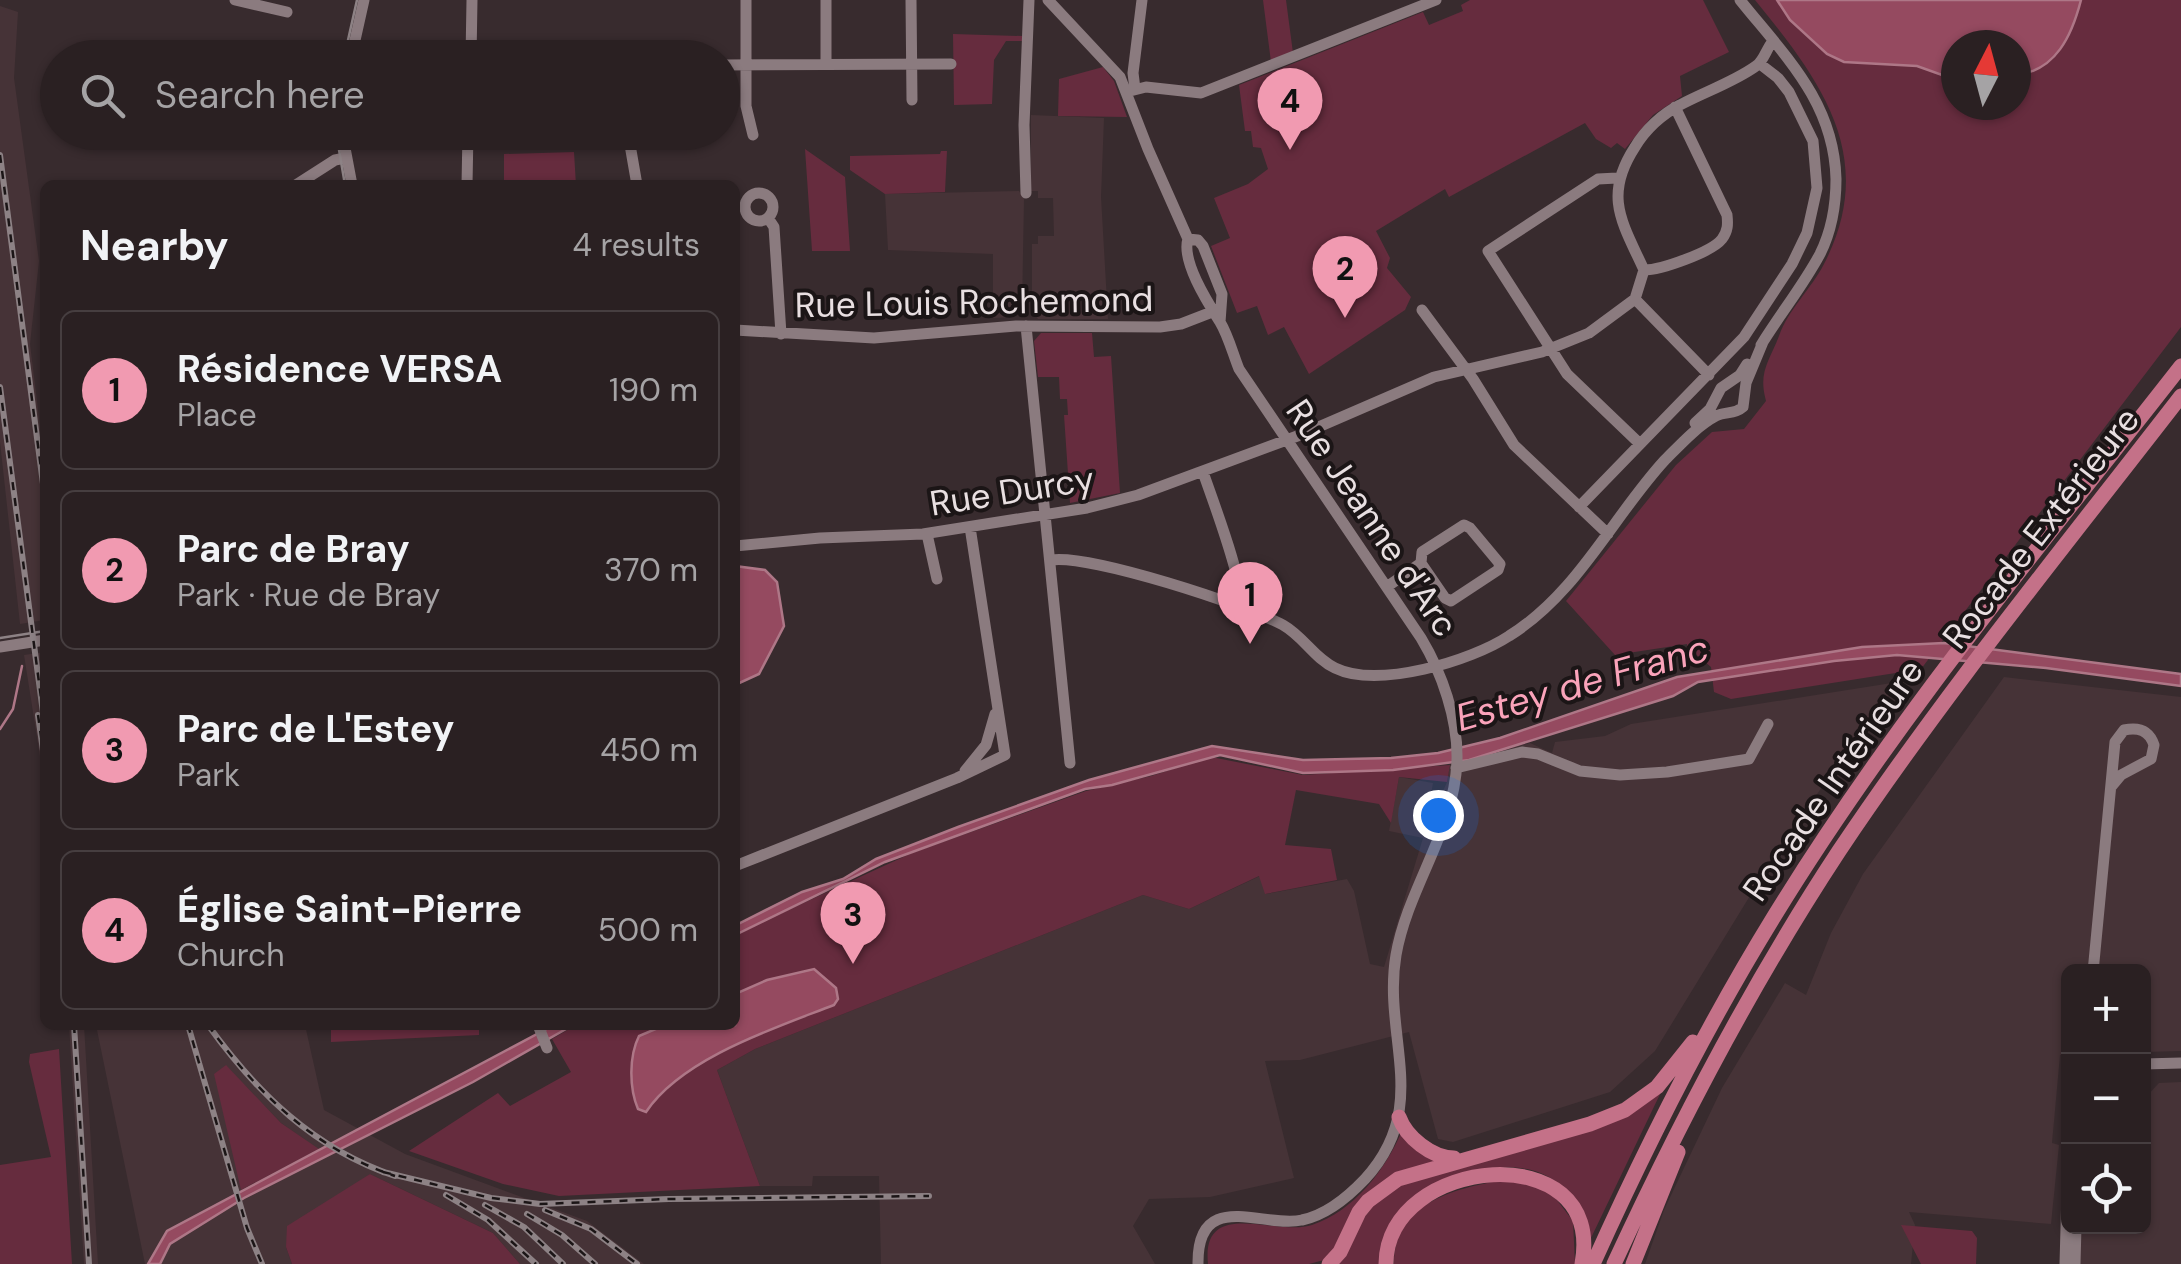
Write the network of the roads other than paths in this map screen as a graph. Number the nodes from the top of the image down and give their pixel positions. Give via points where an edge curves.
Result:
1 (235, 0) edge
2 (364, 0) edge
3 (472, 0) edge
4 (746, 0) edge
5 (826, 0) edge
6 (911, 0) edge
7 (1029, 0) edge
8 (1048, 0) edge
9 (1142, 0) edge
10 (1436, 0) edge
11 (1740, 0) edge
12 (287, 12) dead end
13 (354, 40) edge
14 (471, 40) edge
15 (1773, 41) junction
16 (826, 64) junction
17 (912, 64) junction
18 (951, 64) dead end
19 (1760, 64) junction
20 (740, 65) edge
21 (746, 65) junction
22 (1130, 90) junction
23 (912, 100) dead end
24 (1675, 108) junction
25 (753, 135) dead end
26 (344, 150) edge
27 (468, 150) edge
28 (632, 150) edge
29 (345, 158) junction
30 (1617, 178) junction
31 (304, 180) edge
32 (351, 180) edge
33 (467, 180) edge
34 (636, 180) edge
35 (1026, 193) dead end
36 (768, 218) dead end
37 (1644, 270) junction
38 (1636, 300) junction
39 (1422, 310) dead end
40 (1216, 318) junction
41 (1026, 326) junction
42 (740, 330) edge
43 (781, 334) junction
44 (1763, 342) junction
45 (1549, 350) junction
46 (2181, 366) edge
47 (1464, 370) junction
48 (1707, 373) junction
49 (1722, 390) junction
50 (1745, 393) junction
51 (2181, 396) edge
52 (1726, 413) junction
53 (1288, 440) junction
54 (1639, 444) junction
55 (1203, 472) junction
56 (1579, 507) junction
57 (1046, 515) junction
58 (970, 527) junction
59 (1606, 532) junction
60 (927, 534) junction
61 (740, 546) edge
62 (1051, 560) junction
63 (1421, 563) junction
64 (937, 579) dead end
65 (1388, 586) junction
66 (1240, 608) junction
67 (40, 641) edge
68 (0, 648) edge
69 (1436, 665) junction
70 (997, 700) junction
71 (1768, 724) dead end
72 (1070, 763) dead end
73 (1456, 765) junction
74 (957, 778) junction
75 (2111, 787) junction
76 (740, 864) edge
77 (2095, 964) edge
78 (1720, 1007) junction
79 (1738, 1015) junction
80 (540, 1030) edge
81 (546, 1044) dead end
82 (2181, 1063) edge
83 (2151, 1064) edge
84 (1399, 1117) junction
85 (1468, 1158) junction
86 (2065, 1234) edge
87 (2076, 1234) edge
88 (1198, 1264) edge
89 (1329, 1264) edge
90 (1386, 1264) edge
91 (1582, 1264) edge
92 (1593, 1264) edge
93 (1614, 1264) edge
94 (1633, 1264) edge
95 (2064, 1264) edge
96 (2075, 1264) edge

1 - 12 street
2 - 13 street
3 - 14 street
4 - 21 street
5 - 16 street
6 - 17 street
7 - 35 street
8 - 22 street
9 - 22 street
10 - 22 street via 1201,93
11 - 15 street
15 - 19 street
15 - 44 street via 1823,112 1836,183 1822,249
16 - 17 street
16 - 21 street
17 - 18 street
17 - 23 street
19 - 24 street
19 - 48 street via 1789,92 1809,130 1815,208 1799,254 1751,328
20 - 21 street
21 - 25 street
22 - 40 street, Rue Jeanne d'Arc
24 - 30 street via 1648,130
24 - 37 street via 1728,228 1717,244
26 - 29 street
27 - 33 street
28 - 34 street
29 - 31 street
29 - 32 street
30 - 37 street via 1622,219
30 - 45 street via 1598,179 1488,251
36 - 43 street
37 - 38 street
38 - 45 street, Rue Durcy via 1589,333
38 - 48 street
39 - 47 street
40 - 41 street, Rue Louis Rochemond via 1160,327
40 - 53 street, Rue Jeanne d'Arc via 1239,368
41 - 43 street, Rue Louis Rochemond via 874,338
41 - 57 street
42 - 43 street, Rue Louis Rochemond
44 - 49 street
44 - 50 street
45 - 47 street, Rue Durcy
45 - 54 street
46 - 78 highway, Rocade Intérieure via 1946,669 1820,846
47 - 53 street, Rue Durcy
47 - 56 street via 1514,445
48 - 49 street
48 - 54 street
49 - 50 street via 1739,386
49 - 52 street via 1718,408
49 - 59 street via 1665,451
50 - 52 street via 1744,407
51 - 79 highway, Rocade Extérieure via 1838,852
52 - 59 street via 1672,453
53 - 55 street, Rue Durcy
53 - 65 street, Rue Jeanne d'Arc
54 - 56 street
55 - 57 street, Rue Durcy via 1114,502
55 - 66 street via 1238,576
56 - 59 street
57 - 58 street, Rue Durcy
57 - 62 street
58 - 60 street, Rue Durcy
58 - 70 street
59 - 69 street via 1540,613 1510,636
60 - 61 street, Rue Durcy
60 - 64 street
62 - 66 street via 1143,577
62 - 72 street
63 - 63 street via 1452,601 1500,567 1464,525 1422,552
63 - 65 street
65 - 69 street, Rue Jeanne d'Arc
66 - 69 street via 1297,634 1320,659 1348,674 1384,676
67 - 68 street
69 - 73 street, Rue Jeanne d'Arc
70 - 74 street via 986,745
70 - 74 street via 1005,755
71 - 73 street via 1745,761 1667,772 1587,772 1530,752
73 - 84 street, Rue Jeanne d'Arc via 1447,814 1396,957
74 - 76 street
75 - 75 street via 2150,759 2154,745 2147,733 2132,729 2118,735
75 - 77 street
78 - 85 highway via 1657,1087 1625,1110
78 - 92 highway, Rocade Intérieure
79 - 93 highway, Rocade Extérieure
79 - 94 highway
80 - 81 street
82 - 83 street
84 - 85 highway via 1437,1156
84 - 88 street, Rue Jeanne d'Arc via 1382,1156 1347,1197 1302,1221 1227,1216 1207,1231
85 - 89 highway via 1380,1190 1358,1212
86 - 95 street
87 - 96 street
90 - 91 highway via 1389,1238 1413,1206 1458,1181 1509,1174 1548,1184 1562,1195 1582,1230

